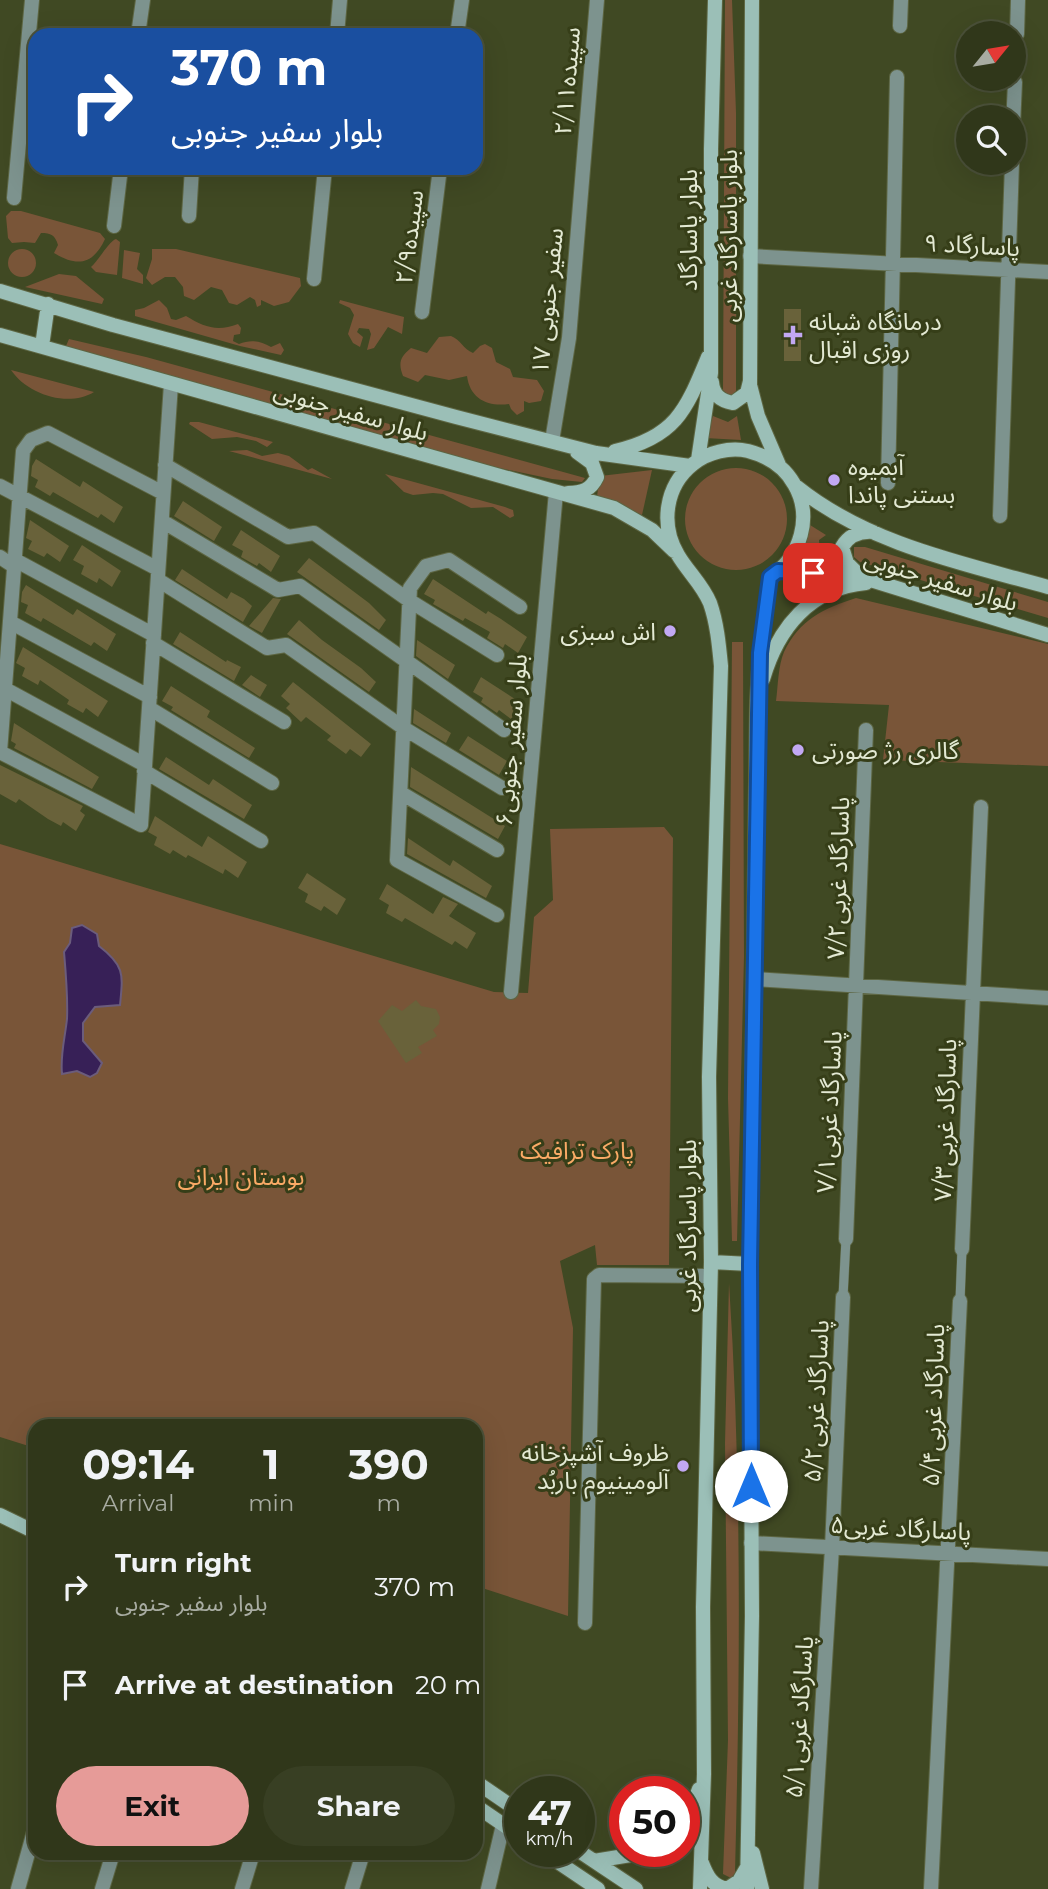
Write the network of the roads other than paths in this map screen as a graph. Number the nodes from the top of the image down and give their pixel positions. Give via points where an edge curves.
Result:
1 (32, 0) edge
2 (143, 0) edge
3 (340, 0) edge
4 (462, 0) edge
5 (597, 0) edge
6 (715, 0) edge
7 (752, 0) edge
8 (901, 0) edge
9 (1018, 0) edge
10 (1017, 21) edge
11 (900, 26) dead end
12 (29, 28) edge
13 (139, 28) edge
14 (338, 28) edge
15 (458, 28) edge
16 (28, 44) edge
17 (897, 77) dead end
18 (583, 166) joint
19 (120, 175) edge
20 (192, 175) edge
21 (324, 175) edge
22 (439, 175) edge
23 (1012, 175) edge
24 (14, 198) dead end
25 (189, 216) dead end
26 (114, 226) dead end
27 (750, 257) junction
28 (893, 264) junction
29 (1008, 270) junction
30 (1048, 272) edge
31 (314, 279) dead end
32 (0, 290) edge
33 (48, 304) junction
34 (422, 312) dead end
35 (0, 335) edge
36 (42, 346) junction
37 (712, 349) junction
38 (711, 373) junction
39 (750, 381) junction
40 (171, 384) junction
41 (552, 441) junction
42 (604, 453) junction
43 (694, 463) junction
44 (165, 466) junction
45 (780, 466) junction
46 (888, 483) dead end
47 (0, 486) edge
48 (796, 486) junction
49 (556, 492) junction
50 (163, 494) junction
51 (20, 496) junction
52 (1000, 516) dead end
53 (162, 521) junction
54 (875, 533) junction
55 (678, 555) junction
56 (10, 561) edge
57 (774, 574) junction
58 (158, 575) junction
59 (861, 577) junction
60 (882, 583) junction
61 (1048, 587) edge
62 (410, 601) junction
63 (520, 607) dead end
64 (7, 625) edge
65 (1048, 635) edge
66 (154, 639) junction
67 (4, 653) edge
68 (497, 655) dead end
69 (407, 663) junction
70 (5, 690) junction
71 (757, 701) junction
72 (149, 702) junction
73 (284, 722) dead end
74 (405, 729) junction
75 (504, 730) dead end
76 (866, 730) dead end
77 (145, 768) junction
78 (272, 783) dead end
79 (502, 788) dead end
80 (401, 793) junction
81 (981, 807) dead end
82 (261, 841) dead end
83 (497, 850) dead end
84 (497, 915) dead end
85 (755, 979) junction
86 (857, 986) junction
87 (511, 992) dead end
88 (973, 993) junction
89 (1048, 998) edge
90 (846, 1239) joint
91 (962, 1249) joint
92 (750, 1264) junction
93 (710, 1269) junction
94 (843, 1297) joint
95 (960, 1301) joint
96 (0, 1515) edge
97 (28, 1529) edge
98 (751, 1544) junction
99 (832, 1548) junction
100 (949, 1554) junction
101 (1048, 1559) edge
102 (585, 1623) dead end
103 (704, 1774) junction
104 (700, 1785) edge
105 (483, 1787) edge
106 (504, 1801) edge
107 (483, 1811) edge
108 (503, 1825) joint
109 (748, 1835) junction
110 (28, 1853) edge
111 (700, 1858) joint
112 (111, 1860) edge
113 (251, 1860) edge
114 (361, 1860) edge
115 (595, 1862) edge
116 (747, 1864) junction
117 (565, 1867) edge
118 (700, 1867) edge
119 (18, 1889) edge
120 (102, 1889) edge
121 (242, 1889) edge
122 (352, 1889) edge
123 (488, 1889) edge
124 (598, 1889) edge
125 (636, 1889) edge
126 (700, 1889) edge
127 (747, 1889) edge
128 (762, 1889) edge
129 (811, 1889) edge
130 (932, 1889) edge

1 - 12 street
2 - 13 street
3 - 14 street
4 - 15 street
5 - 18 street, سپیده۲/۱۱
6 - 37 main road, بلوار پاسارگاد
7 - 27 main road, بلوار پاسارگاد غربی
8 - 11 street
9 - 10 street
16 - 24 street
17 - 28 street
18 - 41 street, سفیر جنوبی ۱۷ via 569,338
19 - 26 street
20 - 25 street
21 - 31 street
22 - 34 street, سپیده۲/۹
23 - 29 street
27 - 28 street, پاسارگاد ۹
27 - 39 main road, بلوار پاسارگاد غربی
28 - 29 street, پاسارگاد ۹
28 - 46 street
29 - 30 street, پاسارگاد ۹
29 - 52 street
32 - 33 main road, بلوار سفیر جنوبی
33 - 36 main road
33 - 41 main road, بلوار سفیر جنوبی
35 - 36 main road, بلوار سفیر جنوبی
36 - 40 main road, بلوار سفیر جنوبی
37 - 38 main road, بلوار پاسارگاد
37 - 42 main road via 694,393 672,424 638,446
38 - 39 main road via 717,396 733,403 747,393
38 - 43 main road, بلوار پاسارگاد
39 - 45 main road, بلوار پاسارگاد غربی via 758,416
40 - 44 street
40 - 49 main road, بلوار سفیر جنوبی
41 - 42 main road, بلوار سفیر جنوبی
41 - 49 main road via 587,458 597,477 594,485 582,492
42 - 43 main road, بلوار سفیر جنوبی
43 - 45 main road via 718,451 740,449 761,454
43 - 55 main road via 675,485 667,508 669,532
44 - 50 street
44 - 62 street via 288,537 314,533
45 - 48 main road
47 - 51 street
48 - 54 main road, بلوار سفیر جنوبی
48 - 57 main road via 802,504 802,532 791,558
49 - 55 main road, بلوار سفیر جنوبی via 614,508 652,530
49 - 87 street, بلوار سفیر جنوبی۶
50 - 51 street via 48,433 31,440 23,451
50 - 53 street
51 - 56 street
51 - 58 street
53 - 58 street
53 - 69 street via 278,590 300,586
54 - 59 main road via 858,534 842,547 846,563
54 - 61 main road, بلوار سفیر جنوبی via 946,559
55 - 93 main road, بلوار پاسارگاد غربی via 710,604 721,666 709,1077
56 - 64 street
56 - 66 street
57 - 59 main road, بلوار سفیر جنوبی
57 - 71 main road
58 - 66 street
58 - 74 street via 267,648 286,645
59 - 60 main road, بلوار سفیر جنوبی
60 - 65 main road, بلوار سفیر جنوبی
60 - 71 main road via 830,592 803,610 780,635
62 - 63 street via 411,587 426,566 449,560
62 - 68 street
62 - 69 street
64 - 67 street
64 - 72 street
66 - 72 street
66 - 73 street
67 - 70 street
69 - 74 street
69 - 75 street
70 - 77 street
70 - 77 street via 0,752 141,825
71 - 85 main road
72 - 77 street
72 - 78 street
74 - 79 street
74 - 80 street
76 - 86 street, پاسارگاد غربی۷/۲
77 - 82 street
80 - 83 street
80 - 84 street via 397,860
81 - 88 street, پاسارگاد غربی۷/۳
85 - 86 street
85 - 92 main road
86 - 88 street
86 - 90 street, پاسارگاد غربی۷/۱
88 - 89 street
88 - 91 street, پاسارگاد غربی۷/۳
90 - 94 lane
91 - 95 lane
92 - 93 main road
92 - 98 main road
93 - 102 street via 599,1275 594,1279
93 - 103 main road, بلوار پاسارگاد غربی
94 - 99 street, پاسارگاد غربی۵/۲
95 - 100 street, پاسارگاد غربی۵/۴
96 - 97 main road
98 - 99 street, پاسارگاد غربی۵
98 - 109 main road
99 - 100 street, پاسارگاد غربی۵
99 - 129 street, پاسارگاد غربی۵/۱
100 - 101 street, پاسارگاد غربی۵
100 - 130 street, پاسارگاد غربی۵/۴
103 - 104 main road
103 - 111 main road, بلوار پاسارگاد غربی
105 - 106 main road
107 - 108 main road
108 - 123 street
109 - 116 main road
109 - 128 main road
110 - 119 street
111 - 116 main road via 711,1881 727,1889 739,1881
112 - 120 street
113 - 121 street
114 - 122 street
115 - 125 main road
116 - 127 main road
117 - 124 main road
118 - 126 main road, بلوار پاسارگاد غربی

